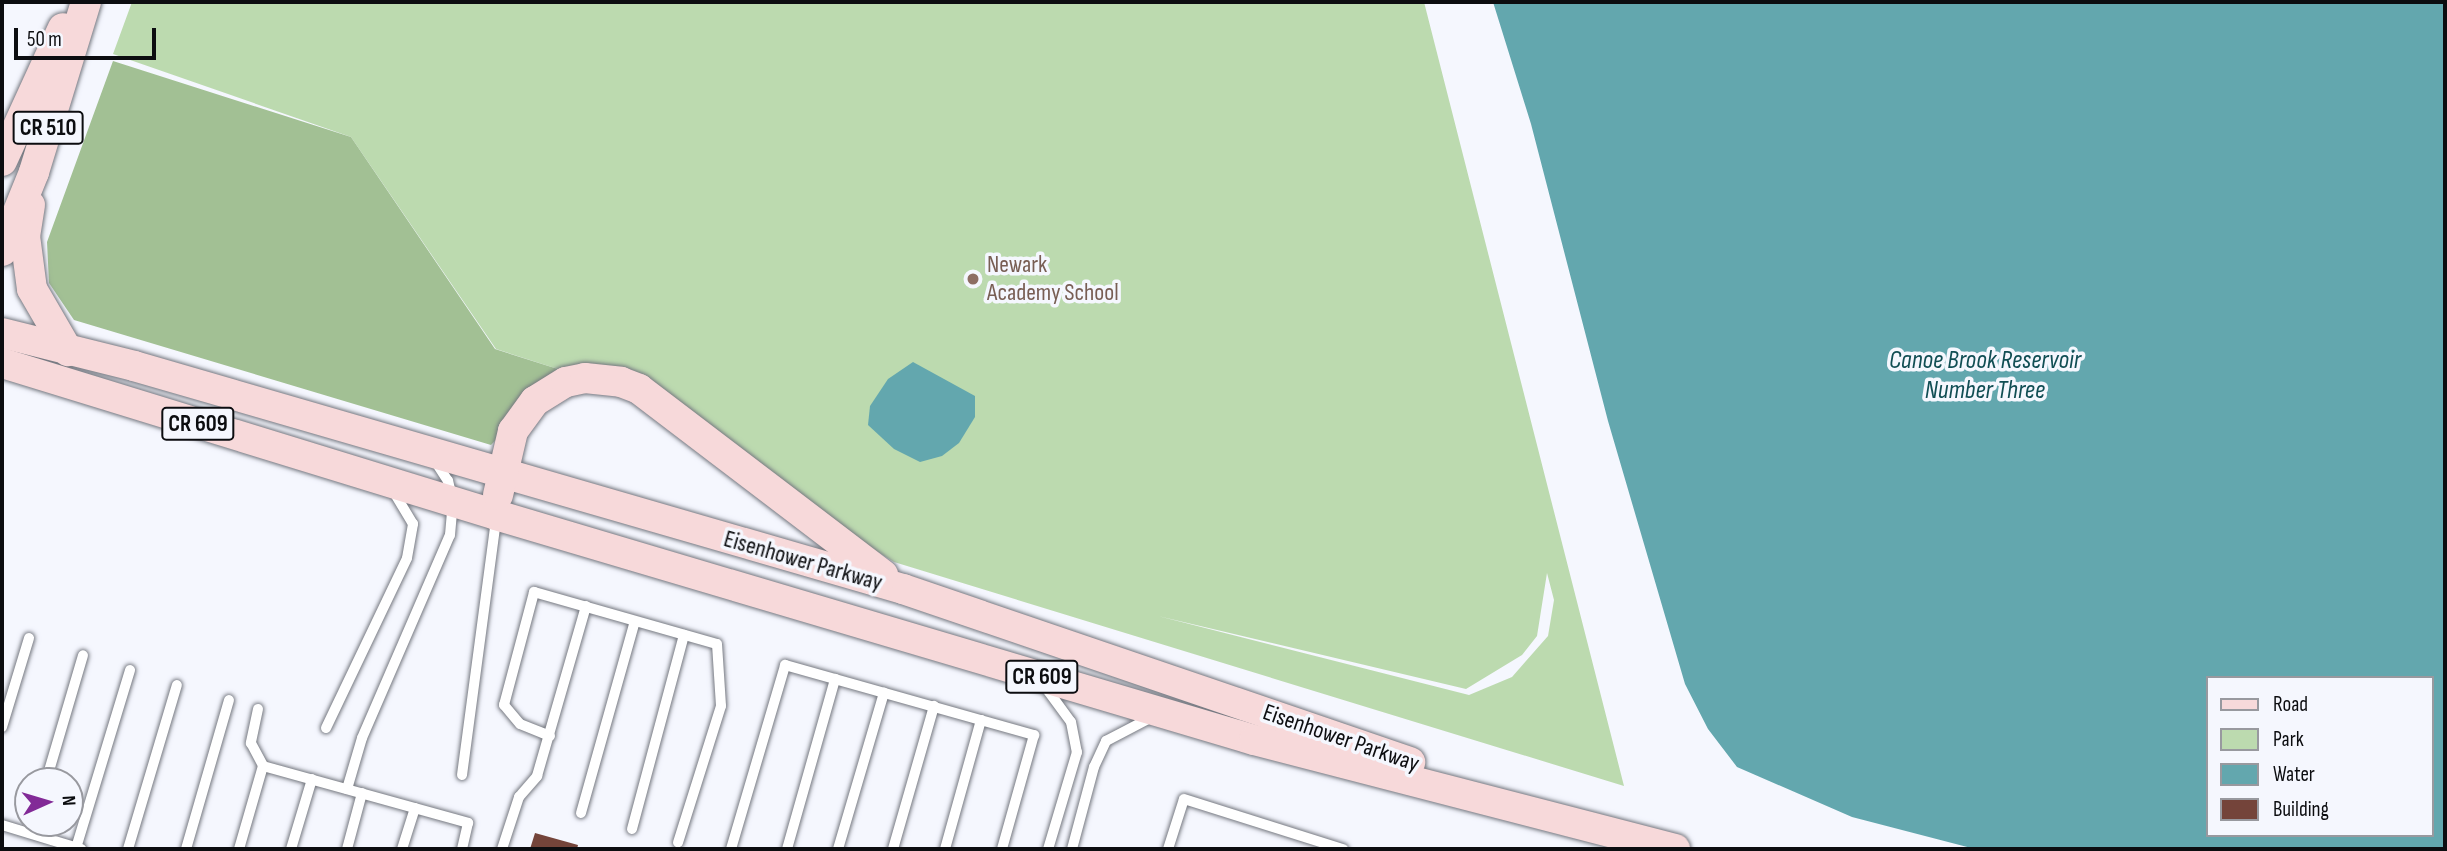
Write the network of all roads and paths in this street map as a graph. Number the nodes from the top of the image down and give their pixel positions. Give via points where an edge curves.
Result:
1 (75, 2) edge
2 (86, 2) edge
3 (2, 161) edge
4 (34, 172) junction
5 (2, 251) edge
6 (2, 333) edge
7 (68, 351) junction
8 (8, 368) edge
9 (430, 454) junction
10 (500, 475) junction
11 (375, 478) junction
12 (453, 502) junction
13 (496, 515) junction
14 (903, 589) junction
15 (586, 606) junction
16 (635, 621) junction
17 (684, 635) junction
18 (29, 638) dead end
19 (83, 655) dead end
20 (130, 670) dead end
21 (1034, 675) junction
22 (835, 679) junction
23 (177, 685) dead end
24 (884, 693) junction
25 (229, 700) dead end
26 (934, 706) junction
27 (258, 709) dead end
28 (1165, 714) junction
29 (981, 720) junction
30 (2, 727) edge
31 (326, 728) dead end
32 (550, 736) junction
33 (263, 766) junction
34 (50, 767) edge
35 (462, 775) dead end
36 (312, 779) junction
37 (347, 789) junction
38 (362, 793) junction
39 (415, 808) junction
40 (581, 813) dead end
41 (1592, 826) junction
42 (632, 829) dead end
43 (53, 837) edge
44 (678, 842) dead end
45 (1639, 844) edge
46 (79, 848) edge
47 (128, 849) edge
48 (186, 849) edge
49 (239, 849) edge
50 (291, 849) edge
51 (347, 849) edge
52 (402, 849) edge
53 (462, 849) edge
54 (502, 849) edge
55 (731, 849) edge
56 (787, 849) edge
57 (838, 849) edge
58 (893, 849) edge
59 (945, 849) edge
60 (1002, 849) edge
61 (1048, 849) edge
62 (1072, 849) edge
63 (1168, 849) edge
64 (1343, 849) edge
65 (1675, 849) edge

1 - 3 main road, CR 510
2 - 4 main road, CR 510
4 - 5 main road, CR 510
4 - 7 main road via 26,236 32,289
6 - 7 main road, Eisenhower Parkway / CR 609
7 - 9 main road, Eisenhower Parkway / CR 609
8 - 11 main road, Eisenhower Parkway / CR 609
9 - 10 main road, Eisenhower Parkway / CR 609
9 - 12 lane via 448,481
10 - 13 main road
10 - 14 main road, Eisenhower Parkway / CR 609
10 - 14 main road via 513,432 535,401 566,382 584,378 621,382 639,389
11 - 12 main road, Eisenhower Parkway / CR 609
11 - 31 lane via 400,499 413,524 409,546
12 - 13 main road, Eisenhower Parkway / CR 609
12 - 37 lane via 450,535 436,575 362,738
13 - 21 main road, Eisenhower Parkway / CR 609
13 - 35 lane
14 - 41 main road, Eisenhower Parkway / CR 609
15 - 16 lane
15 - 32 lane
15 - 32 lane via 534,592 504,705 520,724
16 - 17 lane
16 - 40 lane
17 - 42 lane
17 - 44 lane via 717,644 721,706
18 - 30 lane
19 - 34 lane
20 - 46 lane
21 - 28 main road, Eisenhower Parkway / CR 609
21 - 61 lane via 1071,722 1077,752
22 - 24 lane
22 - 55 lane via 785,665
22 - 56 lane
23 - 47 lane
24 - 26 lane
24 - 57 lane
25 - 48 lane
26 - 29 lane
26 - 58 lane
27 - 33 lane via 251,743
28 - 41 main road, Eisenhower Parkway / CR 609
28 - 62 lane via 1132,724 1106,741 1094,767
29 - 59 lane
29 - 60 lane via 1034,735
32 - 54 lane via 537,776 519,797
33 - 36 lane
33 - 49 lane
36 - 37 lane
36 - 50 lane
37 - 38 lane
38 - 39 lane
38 - 51 lane
39 - 52 lane
39 - 53 lane via 468,823
41 - 45 main road, Eisenhower Parkway / CR 609
43 - 46 lane
45 - 65 main road, Eisenhower Parkway / CR 609
63 - 64 lane via 1184,799

